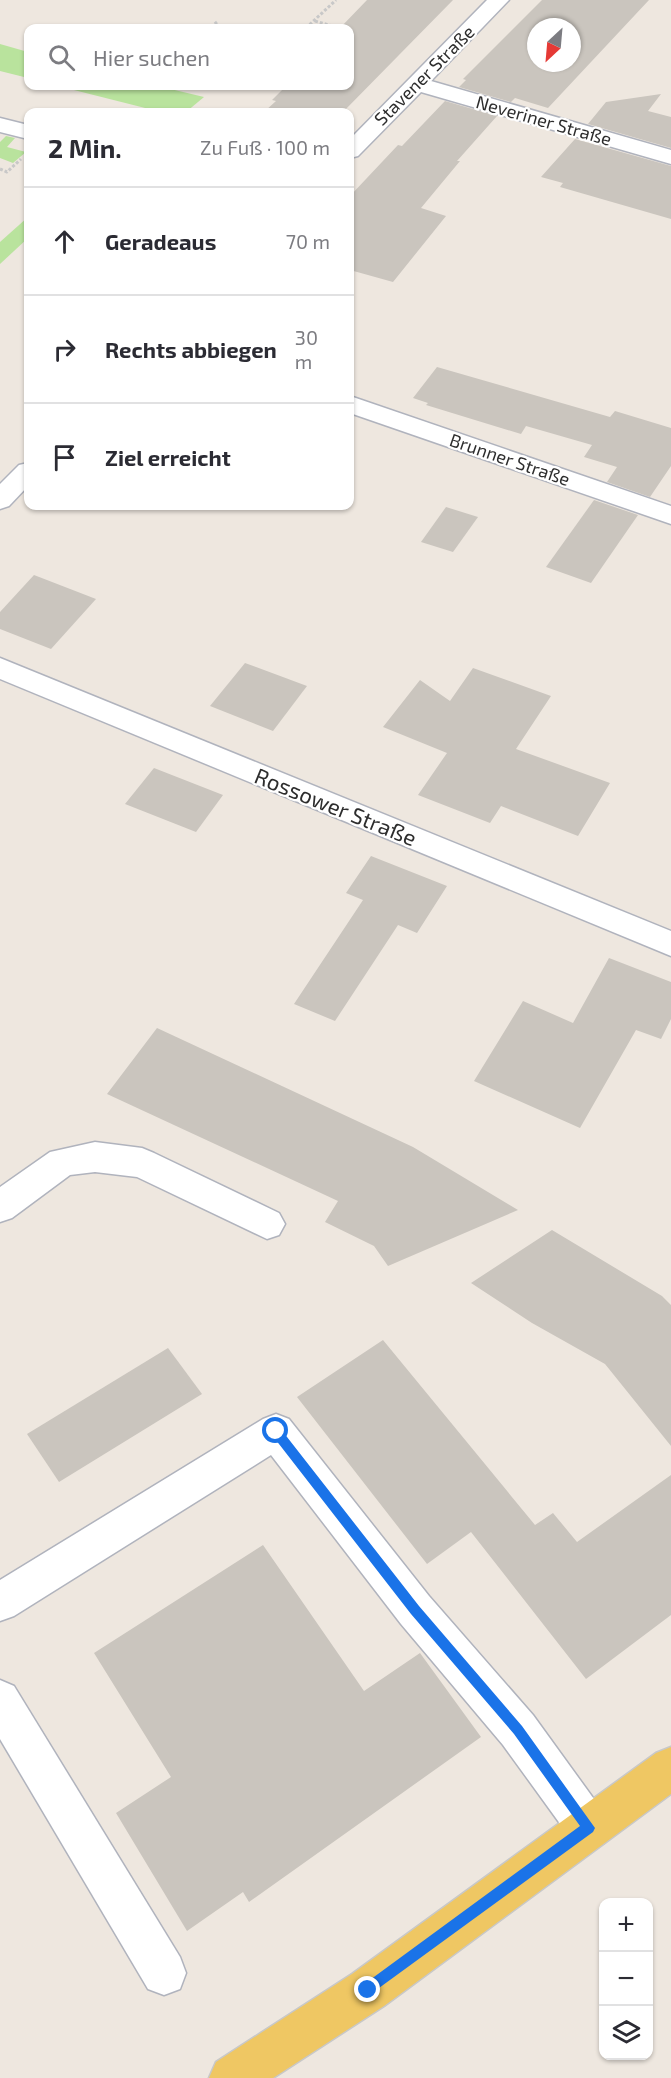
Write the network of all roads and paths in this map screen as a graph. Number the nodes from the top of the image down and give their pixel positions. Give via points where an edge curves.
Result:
1 (336, 0) edge
2 (499, 0) edge
3 (314, 21) junction
4 (311, 24) edge
5 (325, 24) edge
6 (417, 84) junction
7 (0, 125) edge
8 (24, 131) edge
9 (354, 147) edge
10 (24, 157) edge
11 (671, 157) edge
12 (0, 170) edge
13 (354, 405) edge
14 (24, 475) edge
15 (0, 500) edge
16 (671, 515) edge
17 (0, 668) edge
18 (671, 944) edge
19 (0, 1207) edge
20 (267, 1224) dead end
21 (0, 1602) edge
22 (0, 1700) edge
23 (671, 1768) edge
24 (589, 1828) junction
25 (164, 1973) dead end
26 (232, 2078) edge

1 - 3 path
2 - 6 street, Stavener Straße
3 - 4 path
3 - 5 path
6 - 9 street, Stavener Straße
6 - 11 street, Neveriner Straße
7 - 8 street
10 - 12 path via 7,172
13 - 16 street, Brunner Straße
14 - 15 street
17 - 18 street, Rossower Straße
19 - 20 street via 62,1162 95,1157 142,1162
21 - 24 street via 276,1431 415,1610 518,1730
22 - 25 street
23 - 24 main road
24 - 26 main road via 368,1990

